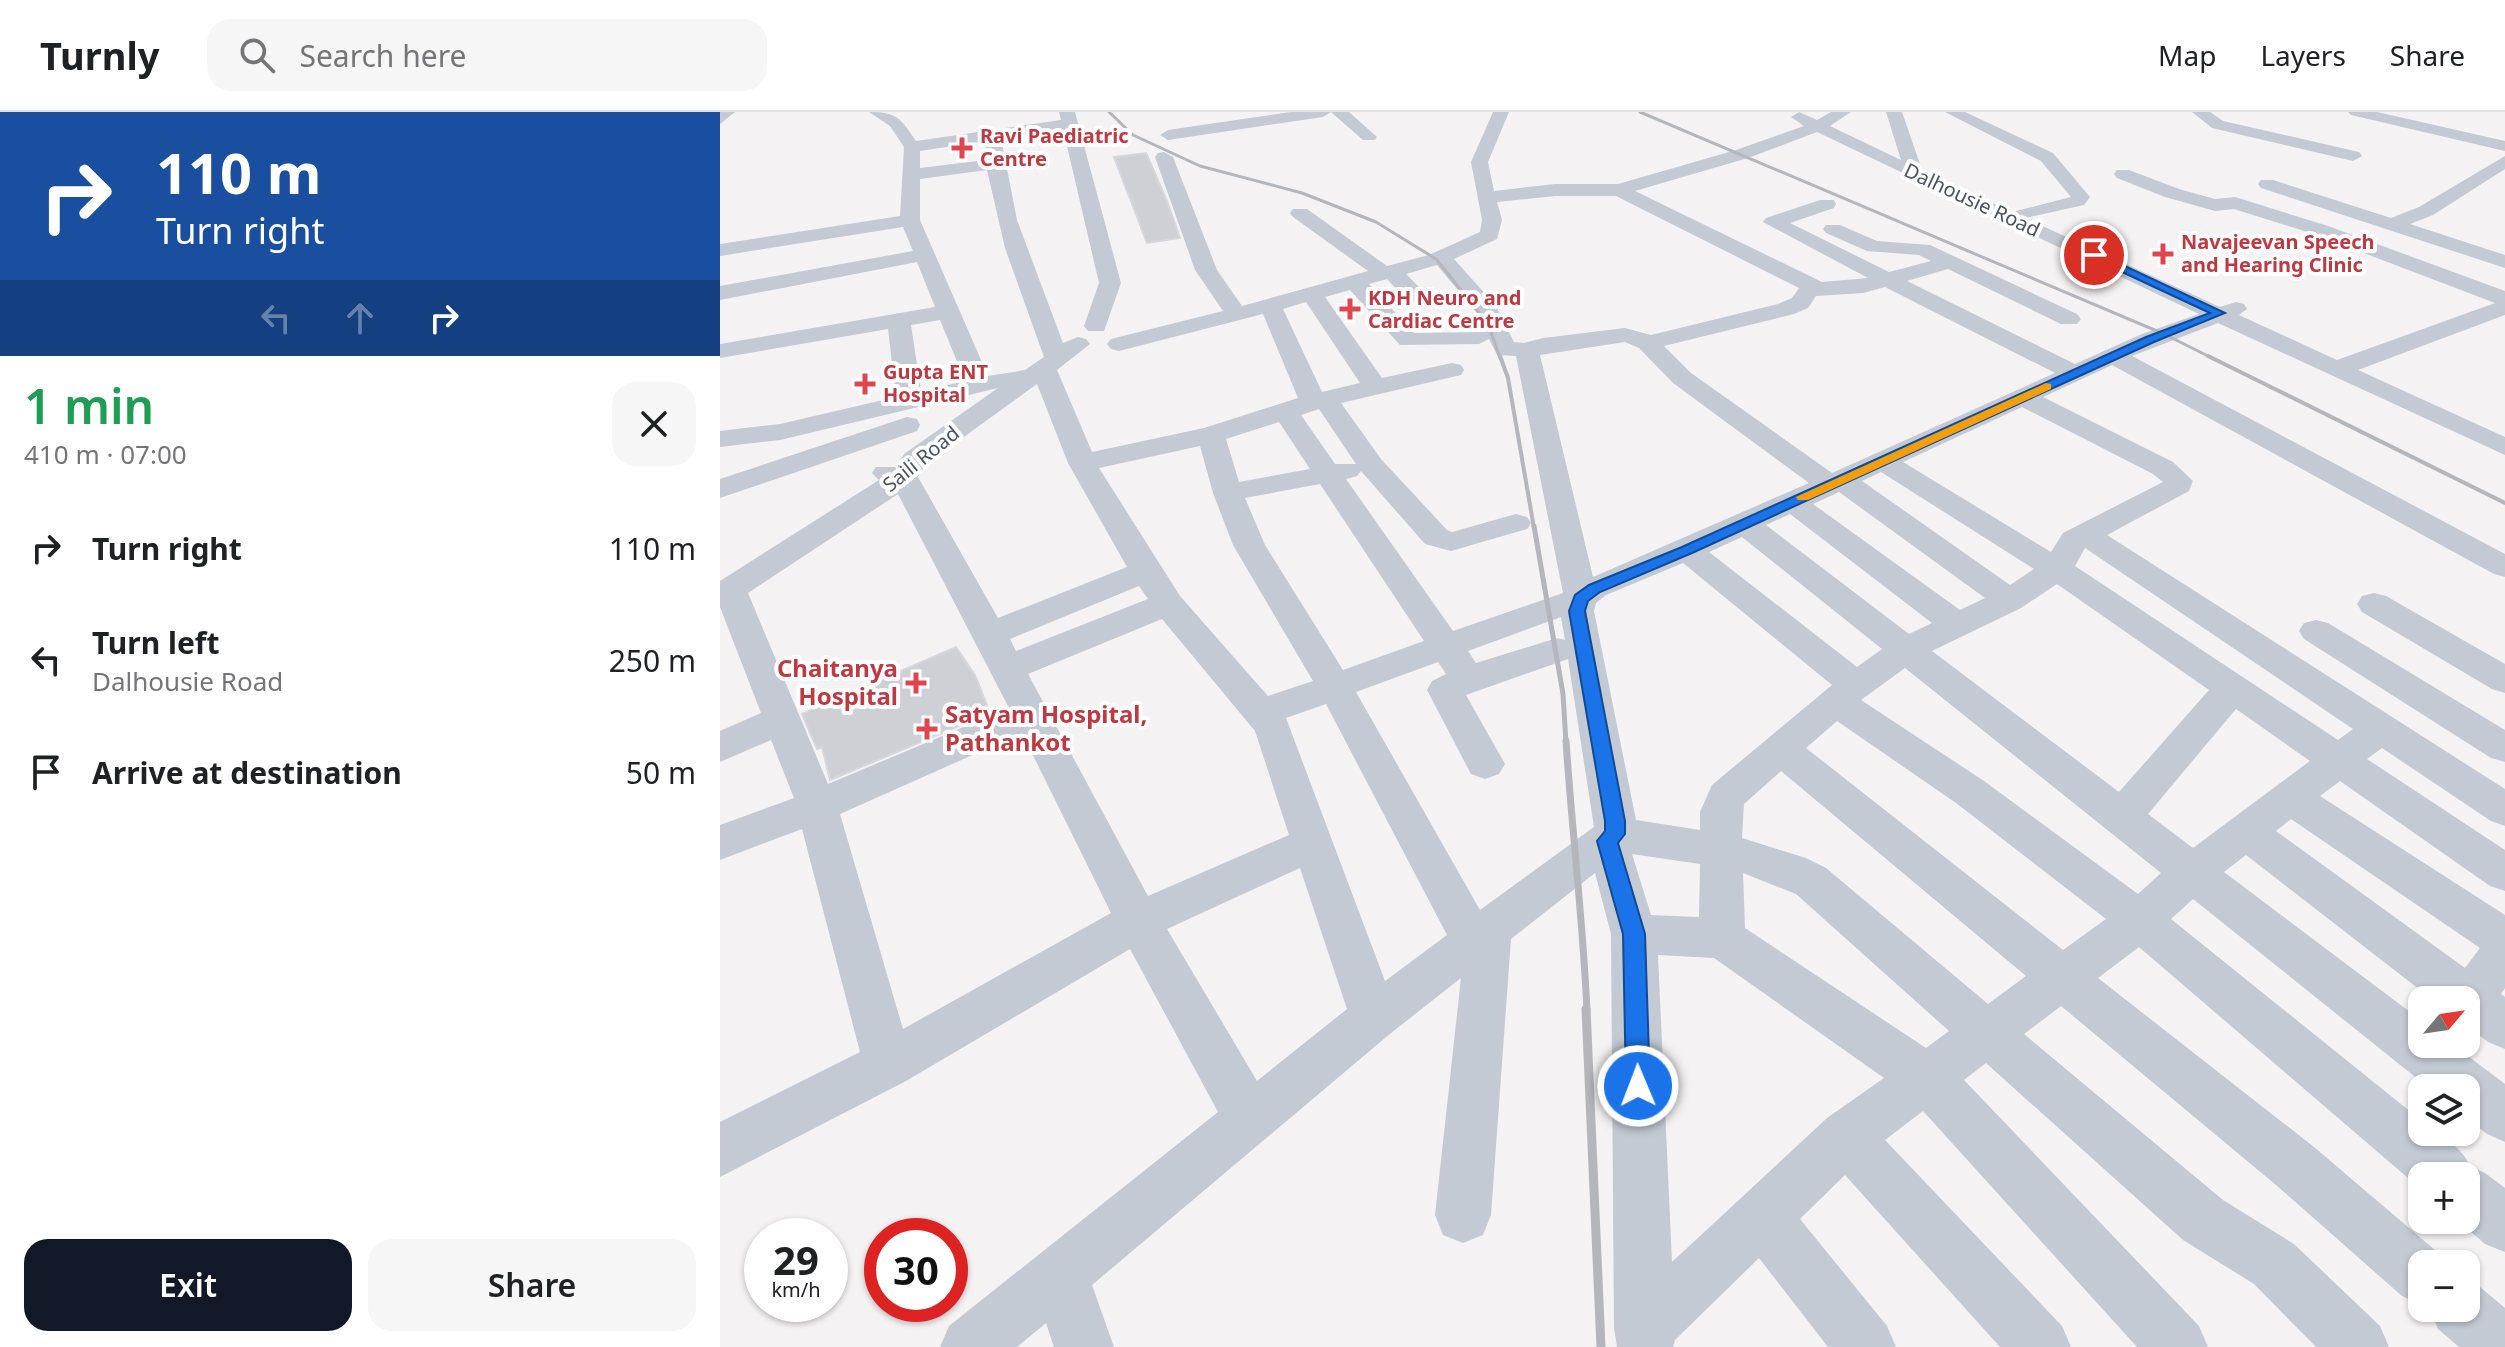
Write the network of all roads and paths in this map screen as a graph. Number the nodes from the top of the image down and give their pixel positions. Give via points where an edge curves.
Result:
1 (727, 112) edge
2 (877, 112) edge
3 (995, 112) edge
4 (1323, 112) edge
5 (1339, 112) edge
6 (1501, 112) edge
7 (1789, 112) edge
8 (1894, 112) edge
9 (1953, 112) edge
10 (2200, 112) edge
11 (2356, 112) edge
12 (1279, 115) edge
13 (1822, 118) edge
14 (720, 119) edge
15 (1075, 122) edge
16 (996, 134) junction
17 (1168, 135) dead end
18 (1369, 137) dead end
19 (2505, 146) edge
20 (912, 147) junction
21 (2353, 156) dead end
22 (1164, 157) dead end
23 (2505, 161) edge
24 (994, 164) junction
25 (1912, 168) junction
26 (2123, 174) dead end
27 (911, 175) junction
28 (2267, 184) dead end
29 (1619, 190) junction
30 (1487, 197) junction
31 (1827, 204) dead end
32 (1114, 206) dead end
33 (1093, 209) junction
34 (1797, 212) junction
35 (1300, 213) dead end
36 (2021, 213) junction
37 (2363, 215) junction
38 (910, 220) junction
39 (2391, 225) junction
40 (2321, 230) junction
41 (720, 250) edge
42 (923, 255) junction
43 (1441, 257) junction
44 (1949, 262) junction
45 (2505, 262) edge
46 (1388, 272) junction
47 (1354, 281) junction
48 (1885, 281) junction
49 (1818, 289) junction
50 (720, 293) edge
51 (1311, 293) junction
52 (1440, 297) dead end
53 (2505, 299) edge
54 (1270, 304) junction
55 (2505, 307) edge
56 (950, 311) junction
57 (2228, 311) junction
58 (1236, 314) junction
59 (2069, 319) dead end
60 (899, 320) junction
61 (1479, 337) dead end
62 (1647, 343) junction
63 (1533, 348) junction
64 (720, 351) edge
65 (1062, 353) junction
66 (2113, 356) junction
67 (2346, 366) junction
68 (1452, 370) dead end
69 (2074, 373) junction
70 (979, 385) junction
71 (1376, 388) junction
72 (2023, 397) junction
73 (910, 401) junction
74 (1308, 405) junction
75 (2505, 432) edge
76 (1211, 435) junction
77 (720, 439) edge
78 (942, 440) junction
79 (2505, 447) edge
80 (1882, 461) junction
81 (1082, 463) junction
82 (1371, 465) junction
83 (901, 470) junction
84 (1326, 474) junction
85 (1835, 482) junction
86 (720, 489) edge
87 (1228, 493) junction
88 (1792, 502) junction
89 (1516, 523) dead end
90 (1745, 524) junction
91 (2084, 534) junction
92 (1687, 550) junction
93 (2505, 567) edge
94 (2057, 569) junction
95 (1146, 571) junction
96 (723, 588) edge
97 (1581, 598) junction
98 (2009, 600) junction
99 (1168, 604) junction
100 (2374, 604) dead end
101 (1956, 624) junction
102 (2316, 631) dead end
103 (990, 634) junction
104 (1447, 645) junction
105 (1907, 649) junction
106 (1557, 650) dead end
107 (1008, 668) junction
108 (1468, 679) junction
109 (2505, 680) edge
110 (1334, 685) junction
111 (2234, 686) junction
112 (1846, 694) junction
113 (1261, 713) junction
114 (1031, 714) junction
115 (781, 719) junction
116 (2380, 729) junction
117 (720, 748) edge
118 (1779, 748) junction
119 (2505, 748) edge
120 (2342, 760) junction
121 (1485, 764) dead end
122 (2291, 798) junction
123 (817, 806) junction
124 (2505, 810) edge
125 (2121, 817) junction
126 (2245, 831) junction
127 (1611, 837) junction
128 (720, 843) edge
129 (1313, 843) junction
130 (1721, 852) junction
131 (2191, 873) junction
132 (2505, 873) edge
133 (2140, 920) junction
134 (1138, 921) junction
135 (1481, 934) junction
136 (1634, 934) junction
137 (1722, 938) junction
138 (2505, 940) edge
139 (2505, 950) edge
140 (2061, 979) junction
141 (2487, 1013) edge
142 (1374, 1017) junction
143 (1986, 1034) junction
144 (888, 1064) junction
145 (1927, 1078) junction
146 (2505, 1116) edge
147 (1250, 1119) junction
148 (1846, 1137) junction
149 (720, 1150) edge
150 (2430, 1162) edge
151 (2480, 1203) edge
152 (1463, 1215) dead end
153 (1762, 1216) junction
154 (2505, 1224) edge
155 (2408, 1264) edge
156 (1059, 1275) junction
157 (2475, 1322) edge
158 (1644, 1338) edge
159 (970, 1347) edge
160 (1084, 1347) edge
161 (1866, 1347) edge
162 (2041, 1347) edge
163 (2178, 1347) edge
164 (2359, 1347) edge
165 (2504, 1347) edge

1 - 14 street
2 - 20 street via 896,123
3 - 16 street
4 - 12 street
5 - 18 street
6 - 30 street via 1478,161
7 - 13 street, Dalhousie Road
8 - 25 street
9 - 36 street via 2047,157 2081,200
10 - 21 street via 2218,125
11 - 19 street
12 - 17 street
13 - 25 street, Dalhousie Road
13 - 29 street via 1742,154
15 - 16 street
15 - 33 street
16 - 20 street via 945,135
16 - 24 street
20 - 27 street
22 - 58 street via 1206,270
23 - 39 street via 2426,211
24 - 27 street
24 - 65 street via 1014,242
25 - 36 street, Dalhousie Road
25 - 57 street, Dalhousie Road
26 - 40 street via 2186,197 2215,205 2235,203
27 - 38 street
28 - 37 street
29 - 30 street
29 - 49 street
30 - 43 street via 1490,235
31 - 34 street
32 - 33 street
33 - 65 street via 1110,283
34 - 44 street via 1874,247 1917,248
34 - 48 street via 1773,222
35 - 46 street
36 - 57 street, Dalhousie Road
37 - 39 street
37 - 40 street
38 - 41 street
38 - 42 street
39 - 45 street
40 - 53 street
42 - 50 street
42 - 56 street
43 - 46 street
43 - 63 street via 1488,311 1506,350
44 - 48 street
44 - 59 street
46 - 47 street
46 - 52 street via 1420,300
47 - 51 street
47 - 61 street via 1408,340
48 - 49 street
48 - 69 street
49 - 62 street via 1786,309
51 - 54 street
51 - 71 street
54 - 58 street
54 - 74 street
55 - 67 street
56 - 60 street
56 - 70 street
57 - 66 street
57 - 67 street, Dalhousie Road
58 - 65 street via 1119,344 1132,329 1119,324
60 - 64 street
60 - 73 street
62 - 63 street via 1625,335
62 - 85 street via 1682,378
63 - 97 street via 1528,354
65 - 70 street
65 - 78 street, Saili Road
65 - 81 street
66 - 69 street
66 - 93 street
67 - 75 street, Dalhousie Road
67 - 79 street, Dalhousie Road
68 - 71 street
69 - 72 street
70 - 73 street
71 - 74 street
72 - 80 street
72 - 91 street via 2179,481
73 - 77 street via 780,432
74 - 76 street
74 - 82 street
74 - 84 street
76 - 81 street
76 - 87 street
78 - 83 street, Saili Road
78 - 86 street via 913,425 901,426
80 - 85 street
80 - 94 street
81 - 95 street
82 - 84 street
82 - 89 street via 1443,541
83 - 96 street, Saili Road
83 - 103 street
84 - 87 street
84 - 104 street
85 - 88 street
85 - 98 street
87 - 110 street via 1249,545
88 - 90 street
88 - 101 street
90 - 92 street
90 - 105 street
91 - 94 street via 2068,546
91 - 116 street
92 - 97 street
92 - 112 street
94 - 98 street
94 - 111 street
95 - 99 street
95 - 103 street
96 - 115 street
97 - 104 street
97 - 127 street via 1577,611 1615,821
98 - 101 street
99 - 107 street
99 - 113 street
100 - 109 street
101 - 105 street
102 - 119 street
103 - 107 street
104 - 108 street
104 - 110 street
105 - 112 street
105 - 125 street
106 - 108 street
107 - 114 street
108 - 121 street via 1445,690
110 - 113 street
110 - 135 street
111 - 120 street
111 - 125 street
112 - 118 street
112 - 133 street
113 - 129 street via 1272,726
114 - 123 street
114 - 134 street
115 - 117 street
115 - 123 street
116 - 120 street
116 - 124 street
118 - 130 street via 1726,796
118 - 140 street
120 - 122 street
120 - 132 street
122 - 126 street
122 - 138 street
123 - 128 street
123 - 144 street
125 - 131 street
126 - 131 street
126 - 141 street
127 - 130 street
127 - 135 street
127 - 136 street
129 - 134 street
129 - 142 street
130 - 137 street
130 - 143 street via 1795,871 1811,881
131 - 133 street
131 - 146 street
133 - 140 street
133 - 150 street
134 - 144 street
134 - 147 street
135 - 142 street
135 - 152 street
136 - 137 street
136 - 158 street
137 - 145 street
139 - 141 street
140 - 143 street
140 - 155 street
142 - 147 street
143 - 145 street
143 - 164 street via 2203,1220 2274,1264
144 - 149 street
145 - 148 street
145 - 163 street
147 - 156 street
148 - 153 street
148 - 162 street
151 - 154 street
153 - 158 street
153 - 161 street
156 - 159 street
156 - 160 street
157 - 165 street

